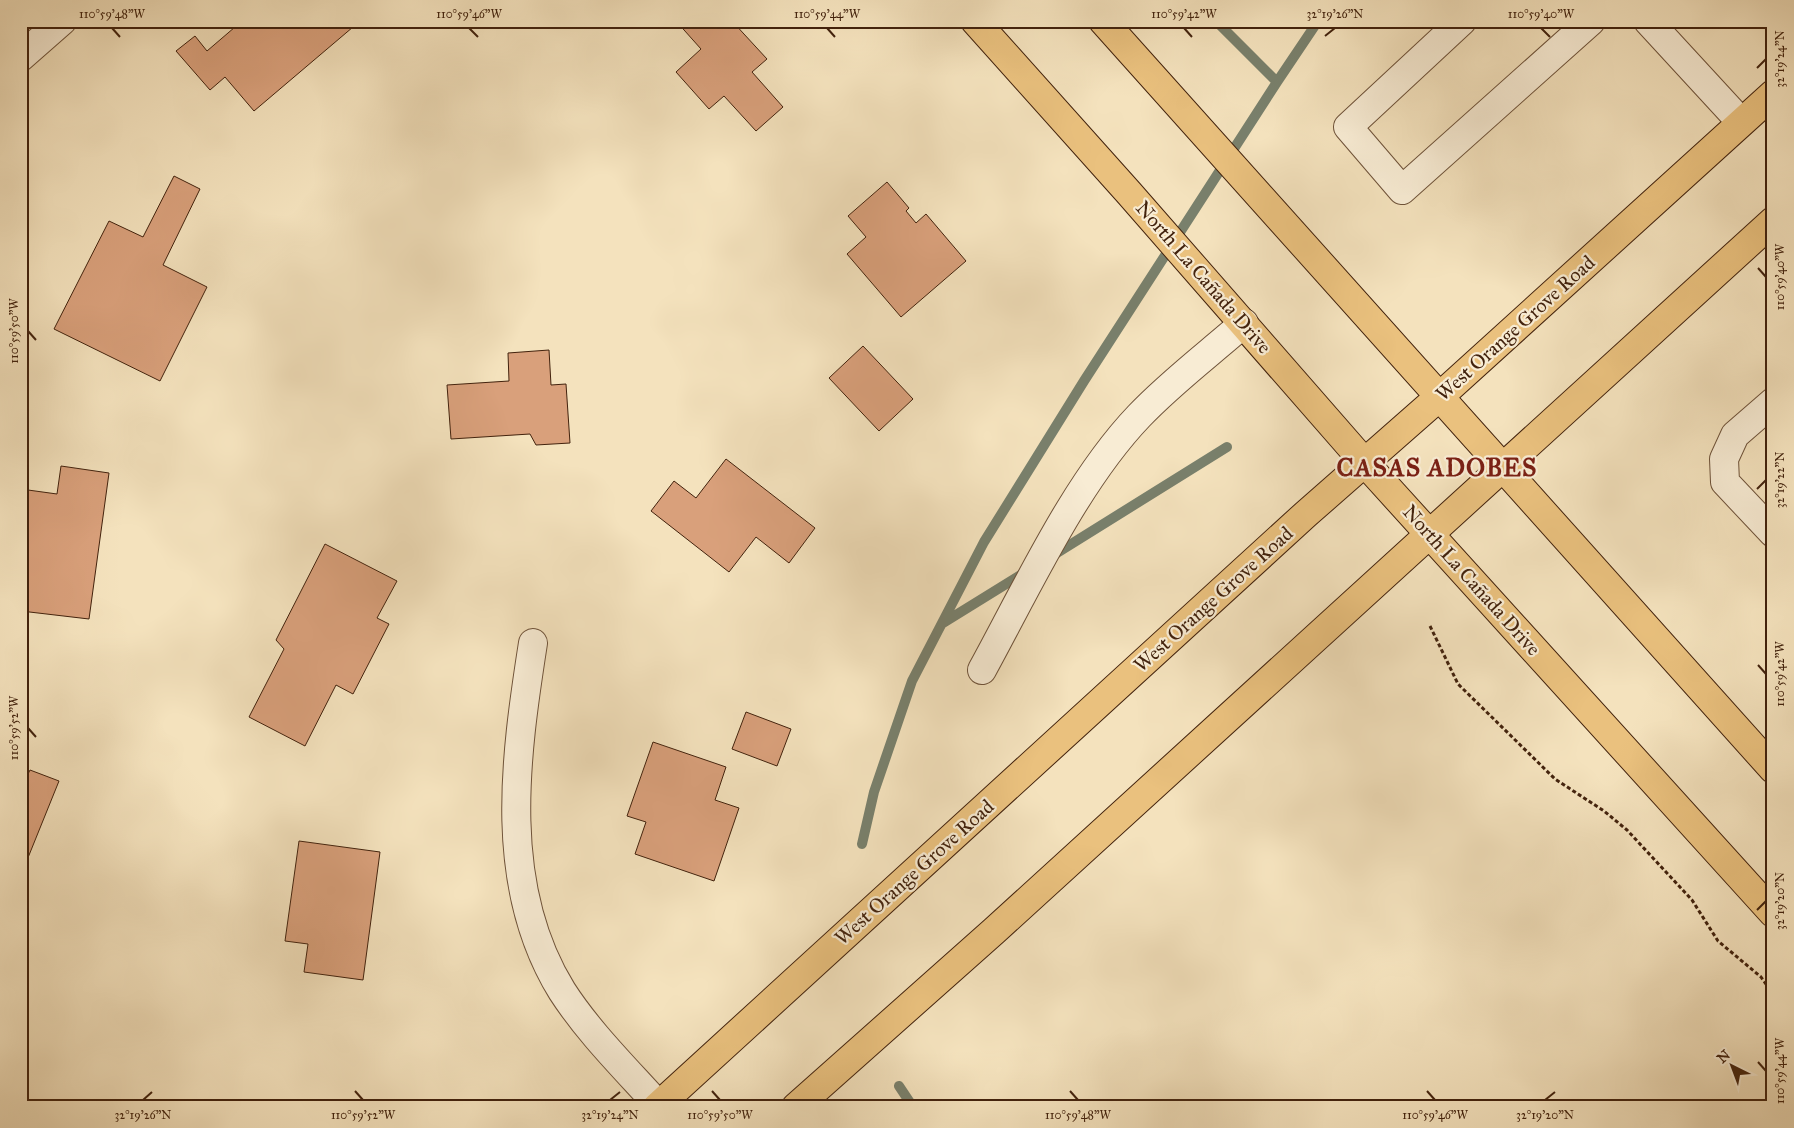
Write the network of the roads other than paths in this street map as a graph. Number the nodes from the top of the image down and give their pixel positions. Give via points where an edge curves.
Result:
1 (62, 21) edge
2 (975, 21) edge
3 (1103, 21) edge
4 (1462, 21) edge
5 (1591, 21) edge
6 (1648, 21) edge
7 (21, 57) edge
8 (1773, 94) edge
9 (1741, 122) junction
10 (1773, 221) edge
11 (1244, 323) junction
12 (1438, 398) junction
13 (1773, 402) edge
14 (1365, 462) junction
15 (1503, 467) junction
16 (1429, 533) junction
17 (1773, 533) edge
18 (533, 643) dead end
19 (982, 670) dead end
20 (1773, 769) edge
21 (1773, 913) edge
22 (658, 1106) edge
23 (796, 1107) edge

1 - 7 street
2 - 11 main road, North La Cañada Drive
3 - 12 main road
4 - 5 street via 1348,127 1402,190
6 - 9 street
8 - 9 main road, West Orange Grove Road
9 - 12 main road, West Orange Grove Road
10 - 15 main road
11 - 14 main road, North La Cañada Drive
11 - 19 street via 1140,415 1115,444 1070,510
12 - 14 main road, West Orange Grove Road
12 - 15 main road
13 - 17 street via 1735,435 1724,459 1725,482
14 - 16 main road, North La Cañada Drive
14 - 22 main road, West Orange Grove Road
15 - 16 main road
15 - 20 main road
16 - 21 main road, North La Cañada Drive
16 - 23 main road via 994,931
18 - 22 street via 520,724 517,774 517,840 531,923 550,970 563,992

